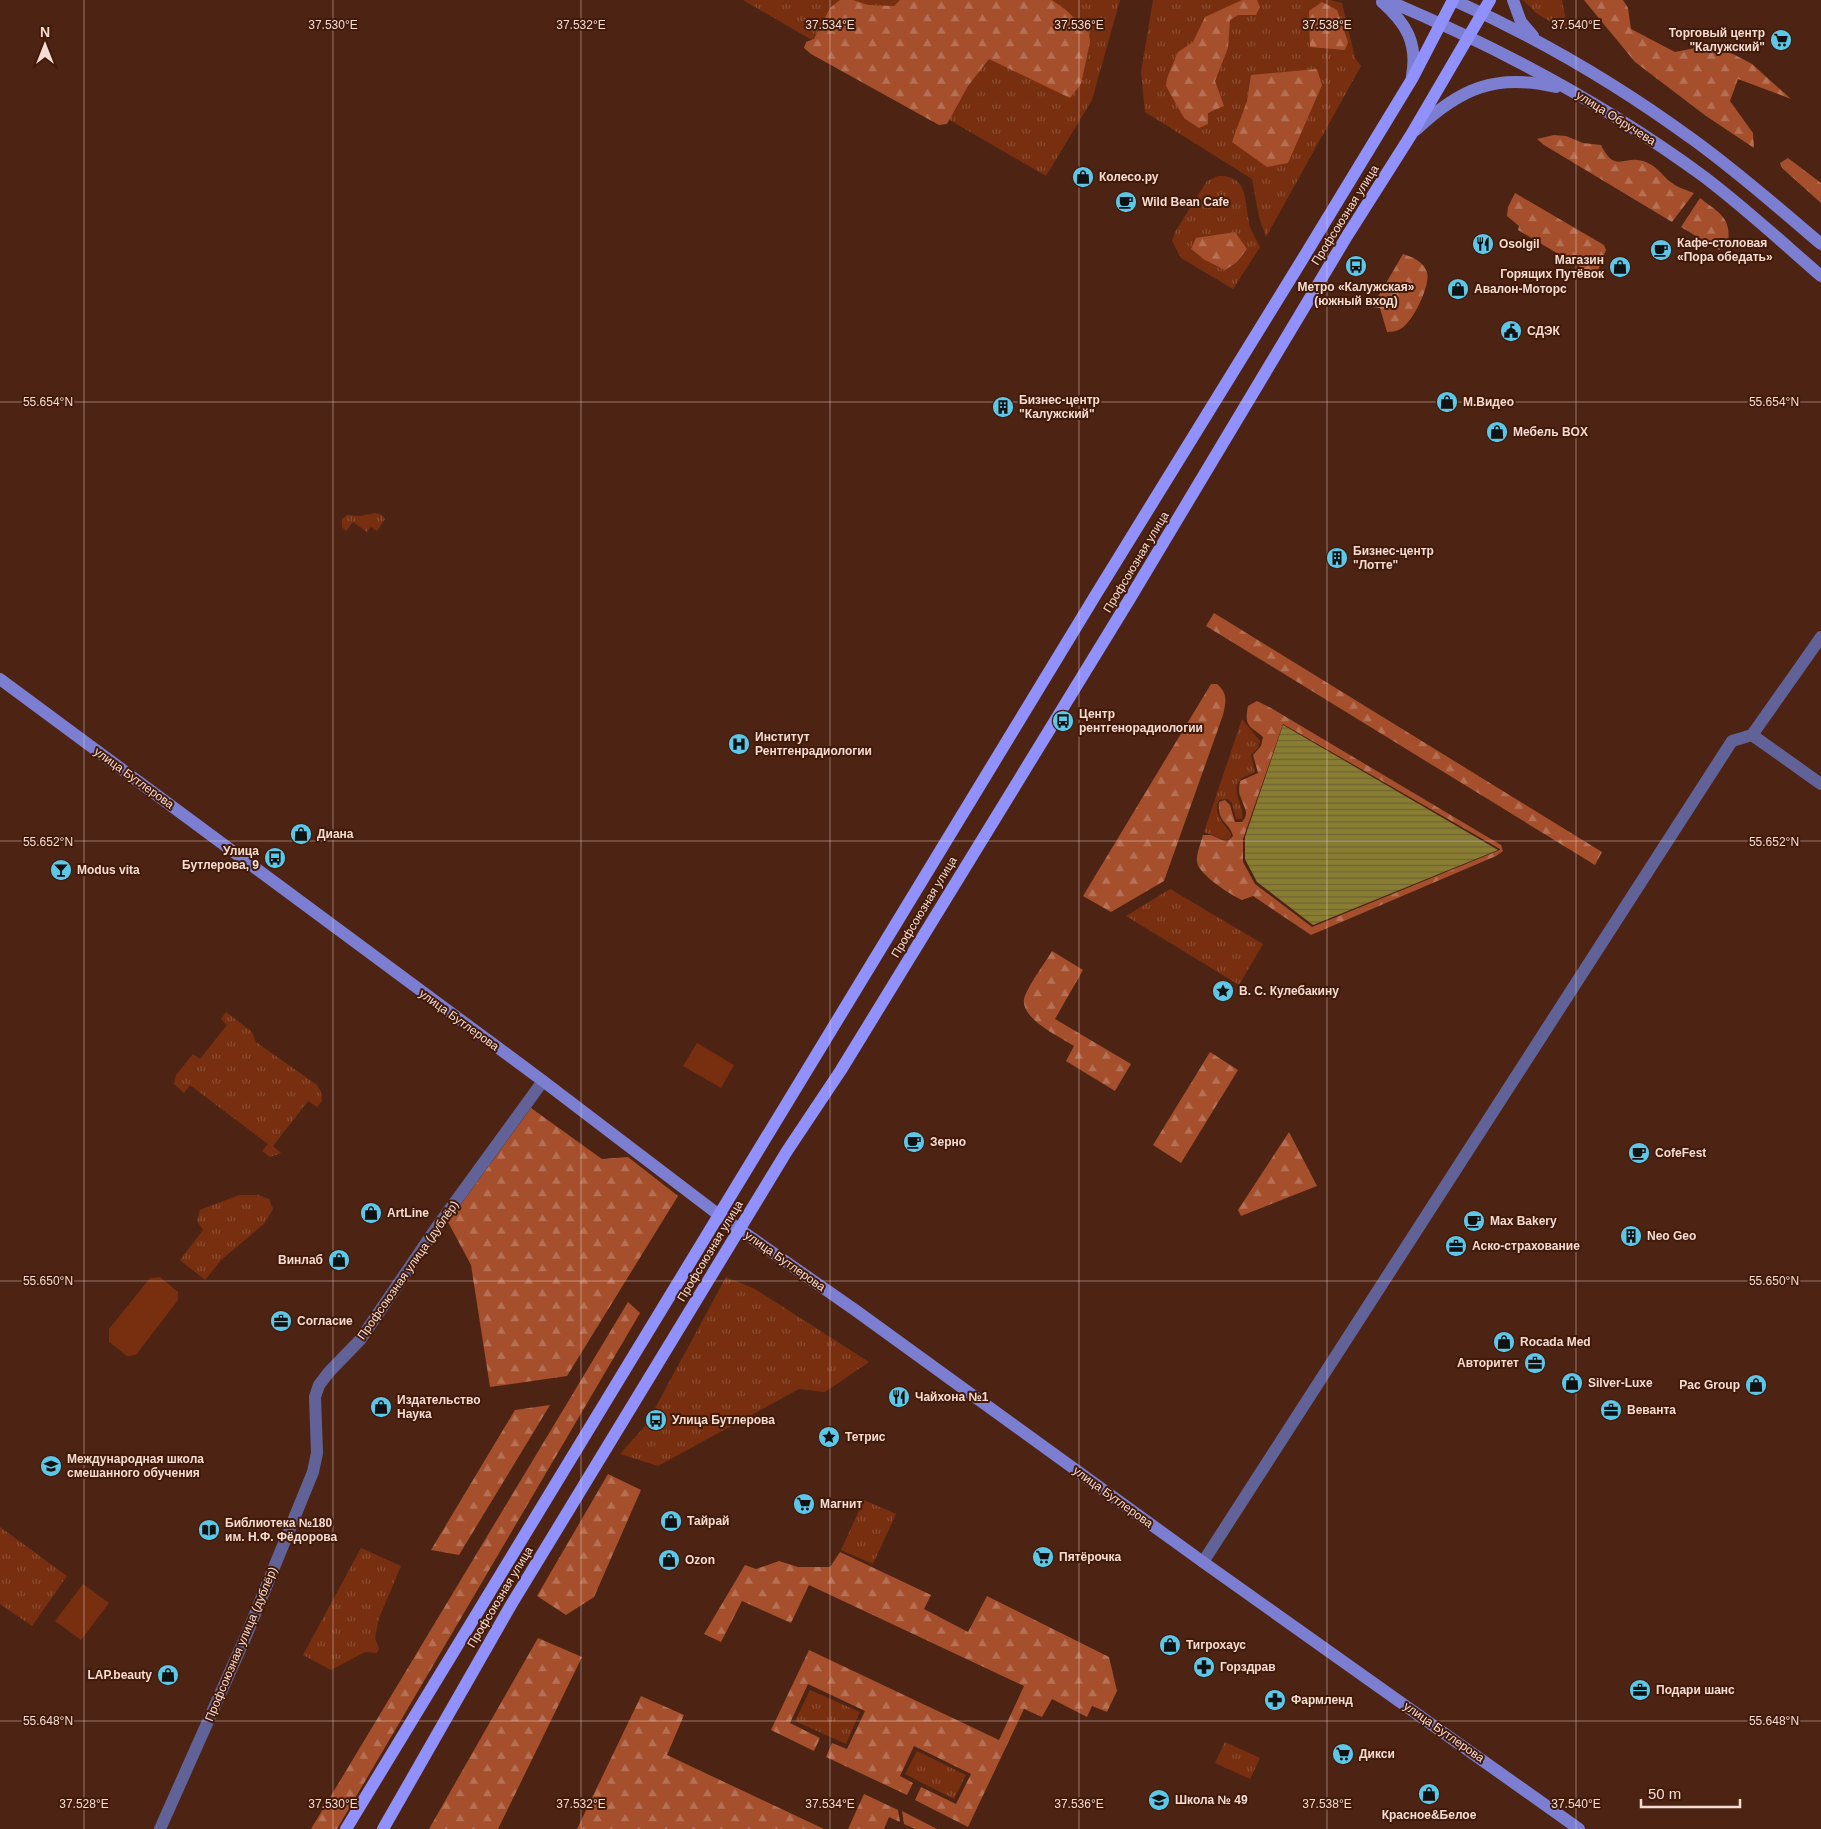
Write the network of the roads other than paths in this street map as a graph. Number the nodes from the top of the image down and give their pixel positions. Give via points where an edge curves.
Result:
1 (1381, 0) edge
2 (1386, 0) edge
3 (1453, 0) edge
4 (1490, 0) edge
5 (1513, 0) edge
6 (1482, 13) junction
7 (1441, 23) junction
8 (1469, 37) junction
9 (1538, 42) junction
10 (1412, 79) junction
11 (1576, 92) junction
12 (1411, 135) junction
13 (1821, 244) edge
14 (1821, 276) edge
15 (1821, 636) edge
16 (0, 679) edge
17 (1752, 736) junction
18 (1821, 784) edge
19 (543, 1081) junction
20 (719, 1215) junction
21 (739, 1229) junction
22 (1203, 1562) junction
23 (160, 1829) edge
24 (346, 1829) edge
25 (383, 1829) edge
26 (1579, 1829) edge

1 - 10 street via 1407,30 1414,62
2 - 7 street, улица Обручева
3 - 6 street, улица Обручева
3 - 7 main road, Профсоюзная улица
4 - 6 main road, Профсоюзная улица
5 - 9 street via 1521,22
6 - 8 main road, Профсоюзная улица
6 - 9 street, улица Обручева
7 - 8 street, улица Обручева
7 - 10 main road, Профсоюзная улица
8 - 11 street, улица Обручева
8 - 12 main road, Профсоюзная улица
9 - 13 street, улица Обручева via 1597,76 1695,141
10 - 20 main road, Профсоюзная улица
11 - 12 street via 1541,84 1496,83 1453,99
11 - 14 street, улица Обручева via 1703,176 1760,221
12 - 21 main road, Профсоюзная улица via 841,1070
15 - 17 street
16 - 19 street, улица Бутлерова
17 - 18 street
17 - 22 street via 1732,741
19 - 20 street, улица Бутлерова
19 - 23 street, Профсоюзная улица (дублёр) via 360,1340 319,1385 315,1396 317,1453 313,1472 246,1636
20 - 21 street, улица Бутлерова
20 - 24 main road, Профсоюзная улица
21 - 22 street, улица Бутлерова
21 - 25 main road, Профсоюзная улица via 510,1605
22 - 26 street, улица Бутлерова

